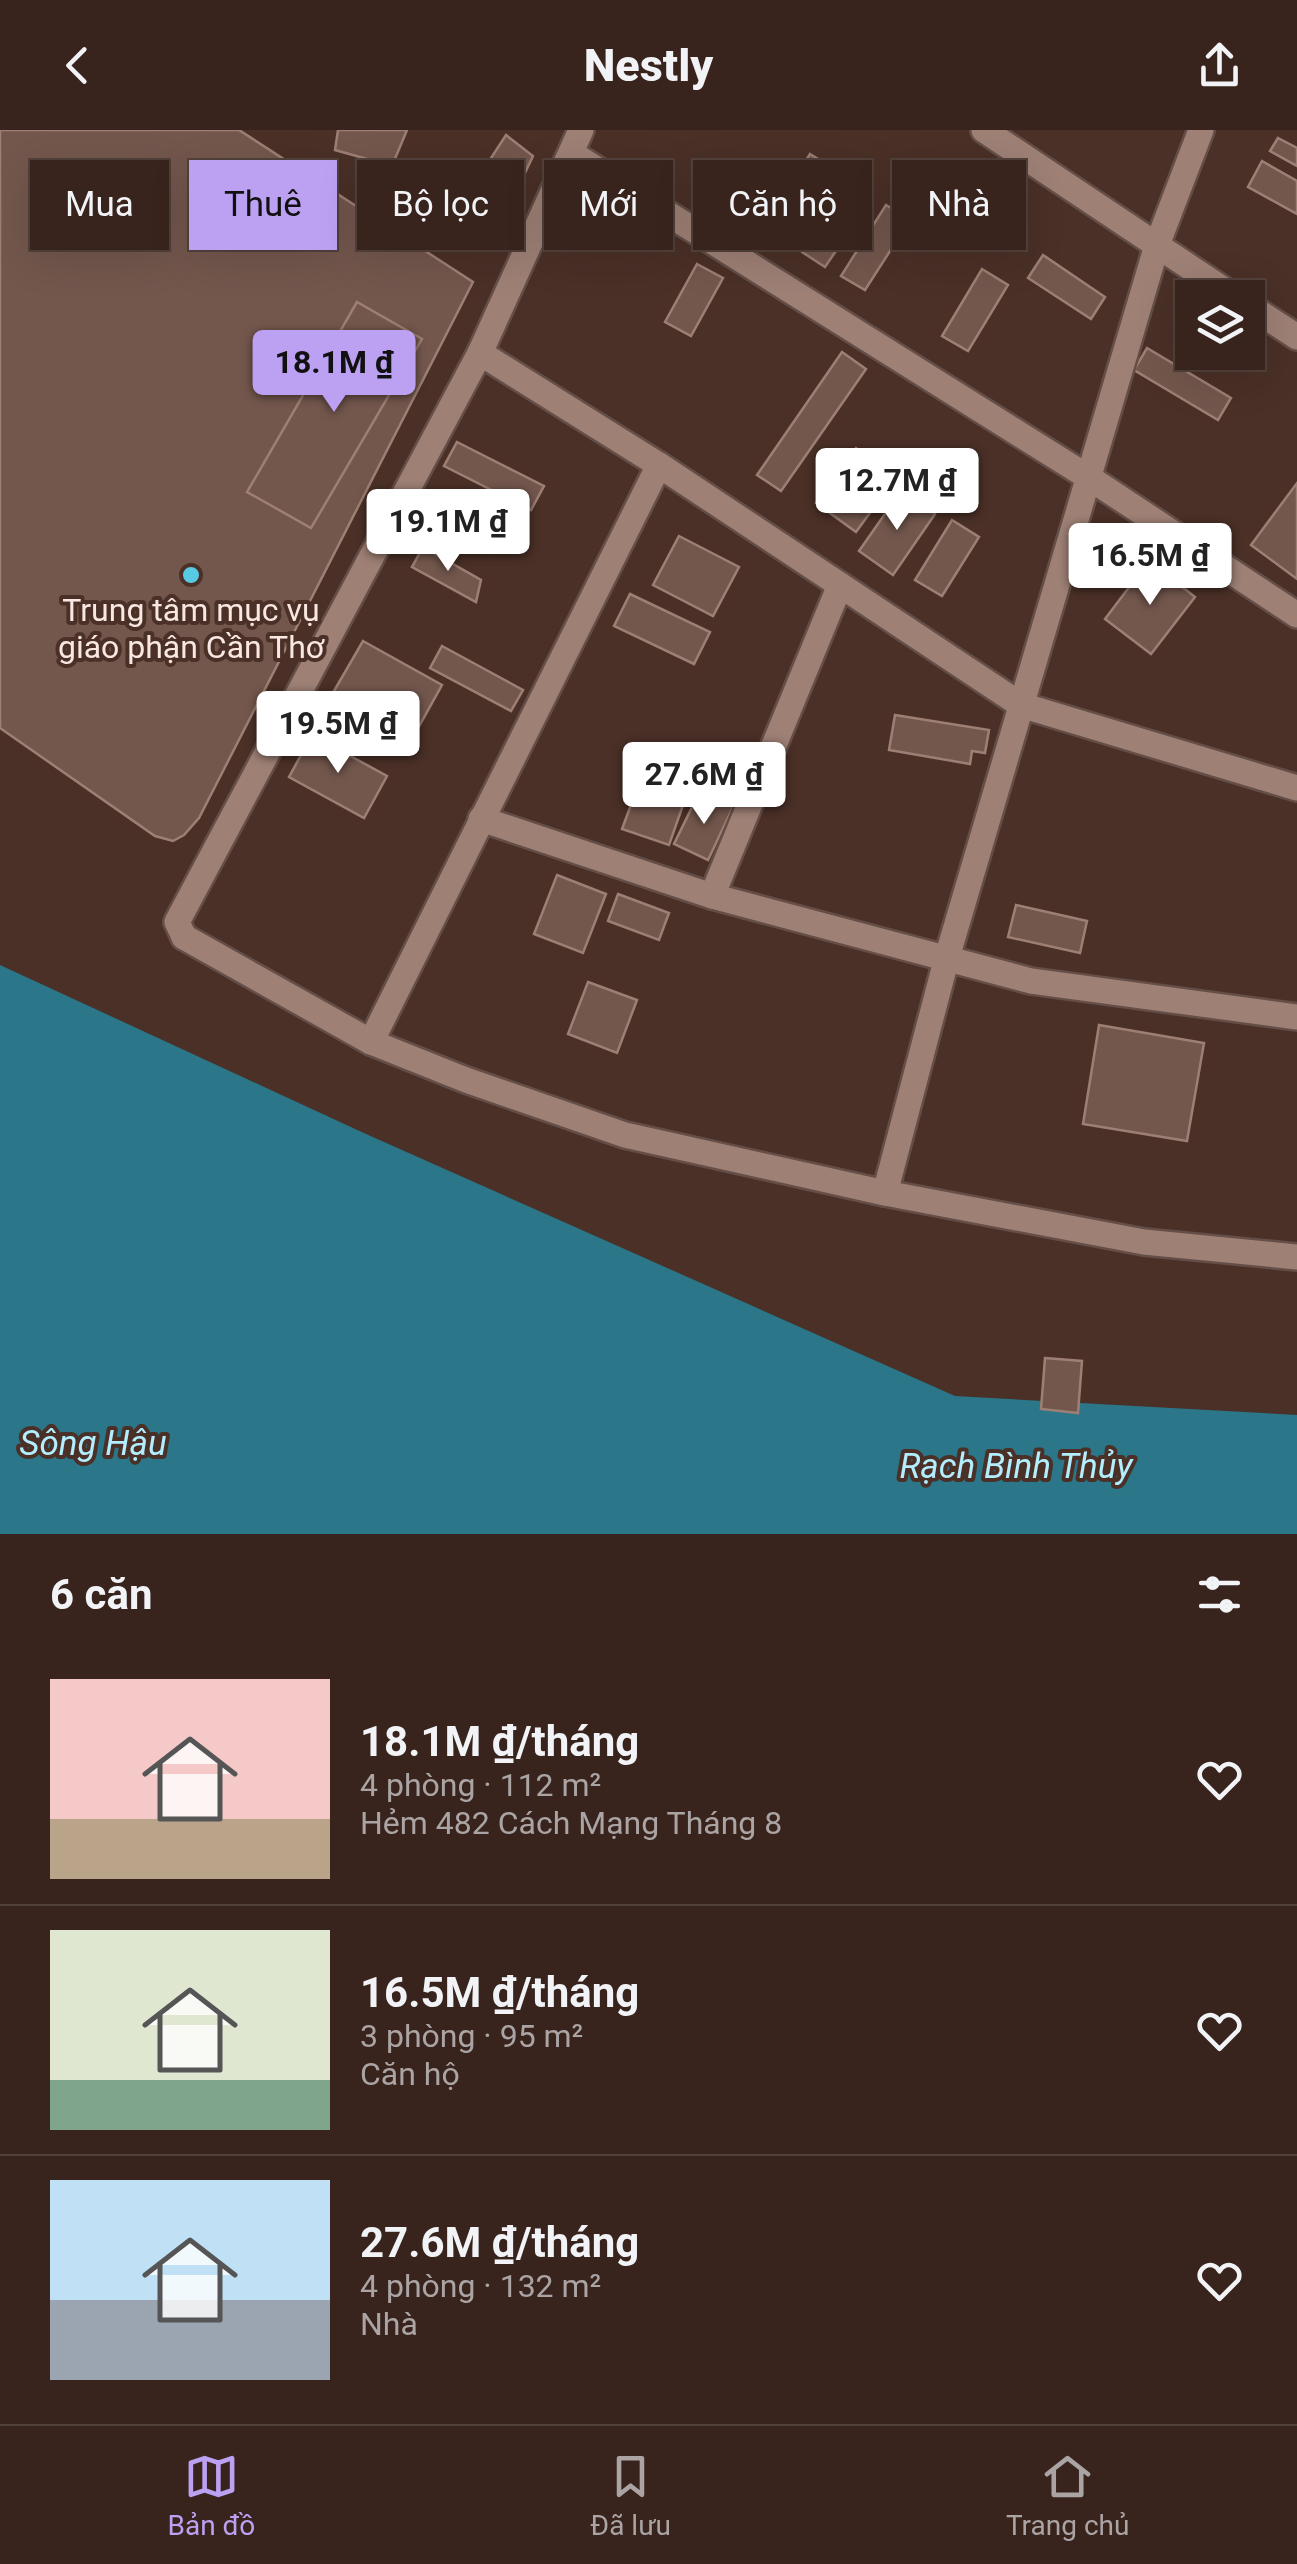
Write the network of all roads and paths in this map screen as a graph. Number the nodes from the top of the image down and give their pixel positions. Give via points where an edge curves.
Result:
1 (984, 130) edge
2 (1201, 130) edge
3 (576, 142) edge
4 (1156, 245) junction
5 (1209, 280) edge
6 (1265, 316) edge
7 (1297, 337) edge
8 (480, 353) junction
9 (659, 464) junction
10 (1088, 477) junction
11 (840, 585) junction
12 (1297, 615) edge
13 (1021, 705) junction
14 (1297, 788) edge
15 (481, 819) junction
16 (712, 896) junction
17 (946, 961) junction
18 (1297, 1018) edge
19 (371, 1042) junction
20 (885, 1193) junction
21 (1297, 1257) edge

1 - 4 street
2 - 4 street
3 - 8 street
3 - 10 street
4 - 5 street
4 - 10 street
6 - 7 street
8 - 9 street
8 - 19 street via 176,922 184,937
9 - 11 street
9 - 15 street
10 - 12 street
10 - 13 street
11 - 13 street
11 - 16 street
13 - 14 street
13 - 17 street
15 - 16 street
15 - 19 street
16 - 17 street
17 - 18 street via 1031,981
17 - 20 street
19 - 20 street via 625,1135
20 - 21 street via 1144,1242

